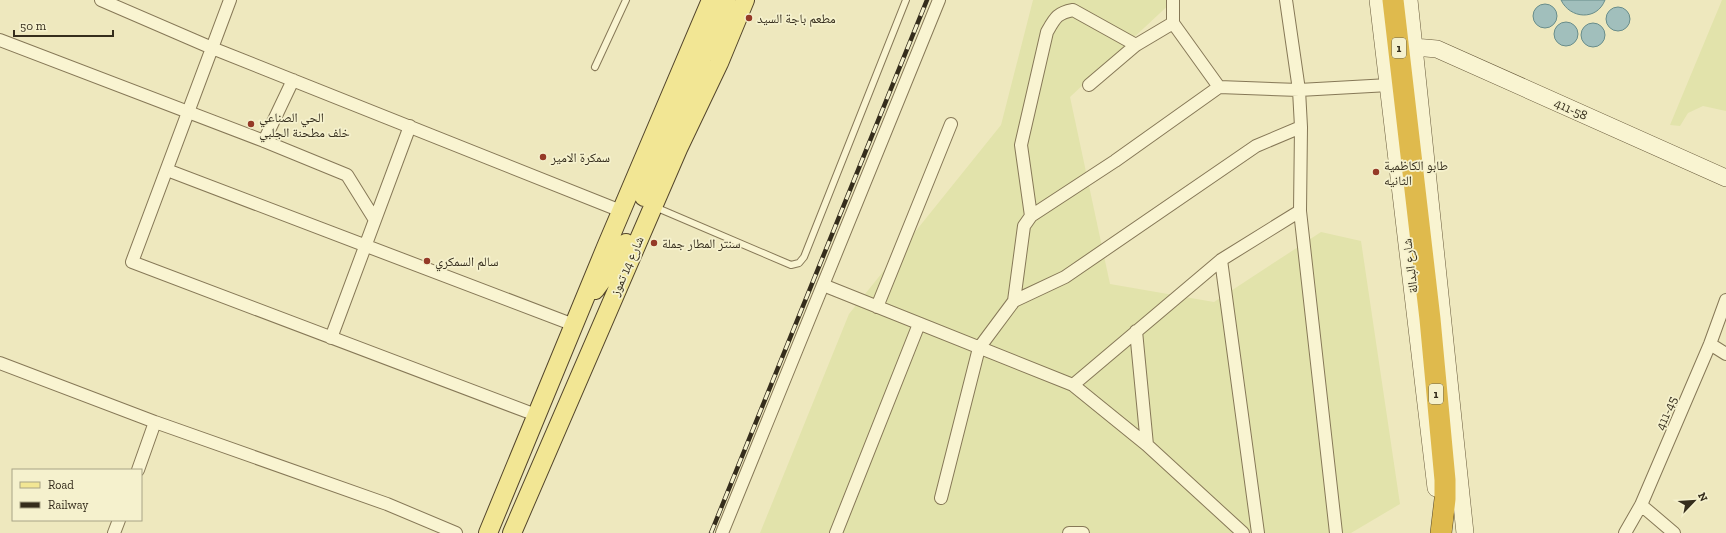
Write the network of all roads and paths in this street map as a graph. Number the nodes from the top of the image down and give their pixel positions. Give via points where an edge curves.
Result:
1 (101, 0) edge
2 (230, 0) edge
3 (626, 0) edge
4 (711, 0) edge
5 (726, 0) edge
6 (745, 0) edge
7 (906, 0) edge
8 (939, 0) edge
9 (1173, 0) edge
10 (1286, 0) edge
11 (1378, 0) edge
12 (1393, 0) edge
13 (1409, 0) edge
14 (1173, 23) junction
15 (0, 40) edge
16 (1136, 45) junction
17 (1414, 47) junction
18 (212, 48) junction
19 (594, 67) dead end
20 (292, 80) junction
21 (1089, 85) dead end
22 (1218, 87) junction
23 (1299, 90) junction
24 (1397, 91) junction
25 (188, 113) junction
26 (951, 124) dead end
27 (410, 126) junction
28 (1301, 127) junction
29 (264, 141) junction
30 (167, 170) junction
31 (1726, 178) edge
32 (653, 206) junction
33 (621, 211) junction
34 (1300, 211) junction
35 (1031, 216) junction
36 (375, 220) junction
37 (365, 247) junction
38 (1221, 260) junction
39 (823, 285) junction
40 (585, 299) junction
41 (1726, 300) edge
42 (1014, 301) junction
43 (877, 307) junction
44 (919, 324) junction
45 (574, 325) junction
46 (1136, 331) junction
47 (331, 338) junction
48 (1710, 344) junction
49 (979, 348) junction
50 (1726, 354) edge
51 (0, 363) edge
52 (1072, 385) junction
53 (536, 415) junction
54 (155, 422) junction
55 (1147, 445) junction
56 (138, 469) edge
57 (941, 498) dead end
58 (1641, 505) junction
59 (119, 521) edge
60 (114, 533) edge
61 (456, 533) edge
62 (488, 533) edge
63 (512, 533) edge
64 (722, 533) edge
65 (836, 533) edge
66 (1069, 533) edge
67 (1083, 533) edge
68 (1243, 533) edge
69 (1258, 533) edge
70 (1336, 533) edge
71 (1441, 533) edge
72 (1465, 533) edge
73 (1625, 533) edge
74 (1674, 533) edge

1 - 18 street
2 - 18 street
3 - 19 lane
4 - 33 main road, شارع 14 تموز
5 - 40 main road via 628,238 610,271
6 - 32 main road, شارع 14 تموز
7 - 32 lane via 804,257 799,263 791,265
8 - 39 street
9 - 14 street
10 - 23 street
11 - 24 main road
12 - 24 highway, 1
13 - 17 main road, شارع البدالة
14 - 16 street
14 - 22 street
15 - 25 street
16 - 21 street
16 - 35 street via 1072,10 1062,12 1054,20 1047,32 1020,144
17 - 31 main road, 411-58 via 1437,49
17 - 72 main road, شارع البدالة
18 - 20 street
18 - 25 street
20 - 27 street
20 - 29 street
22 - 23 street
22 - 35 street via 1115,161
23 - 24 street
23 - 28 street
24 - 71 highway, 1 via 1428,305 1445,480
25 - 29 street
25 - 30 street
26 - 43 street
27 - 33 street
27 - 36 street
28 - 34 street
28 - 42 street via 1256,146 1065,277
29 - 36 street via 347,175
30 - 37 street
30 - 47 street via 132,262
32 - 63 main road, شارع 14 تموز
33 - 40 main road, شارع 14 تموز
34 - 38 street
34 - 70 street
35 - 42 street via 1024,226
36 - 37 street
37 - 45 street
37 - 47 street
38 - 46 street
38 - 69 street
39 - 43 street
39 - 64 street
40 - 45 main road, شارع 14 تموز
41 - 48 street, 411-45
42 - 49 street
43 - 44 street
44 - 49 street
44 - 65 street
45 - 53 main road, شارع 14 تموز
46 - 52 street
46 - 55 street
47 - 53 street
48 - 50 street
48 - 58 street, 411-45
49 - 52 street
49 - 57 street
51 - 54 street
52 - 55 street
53 - 62 main road, شارع 14 تموز
54 - 56 street
54 - 61 street via 387,504
55 - 68 street
58 - 73 street, 411-45
58 - 74 street
59 - 60 street
66 - 67 street

